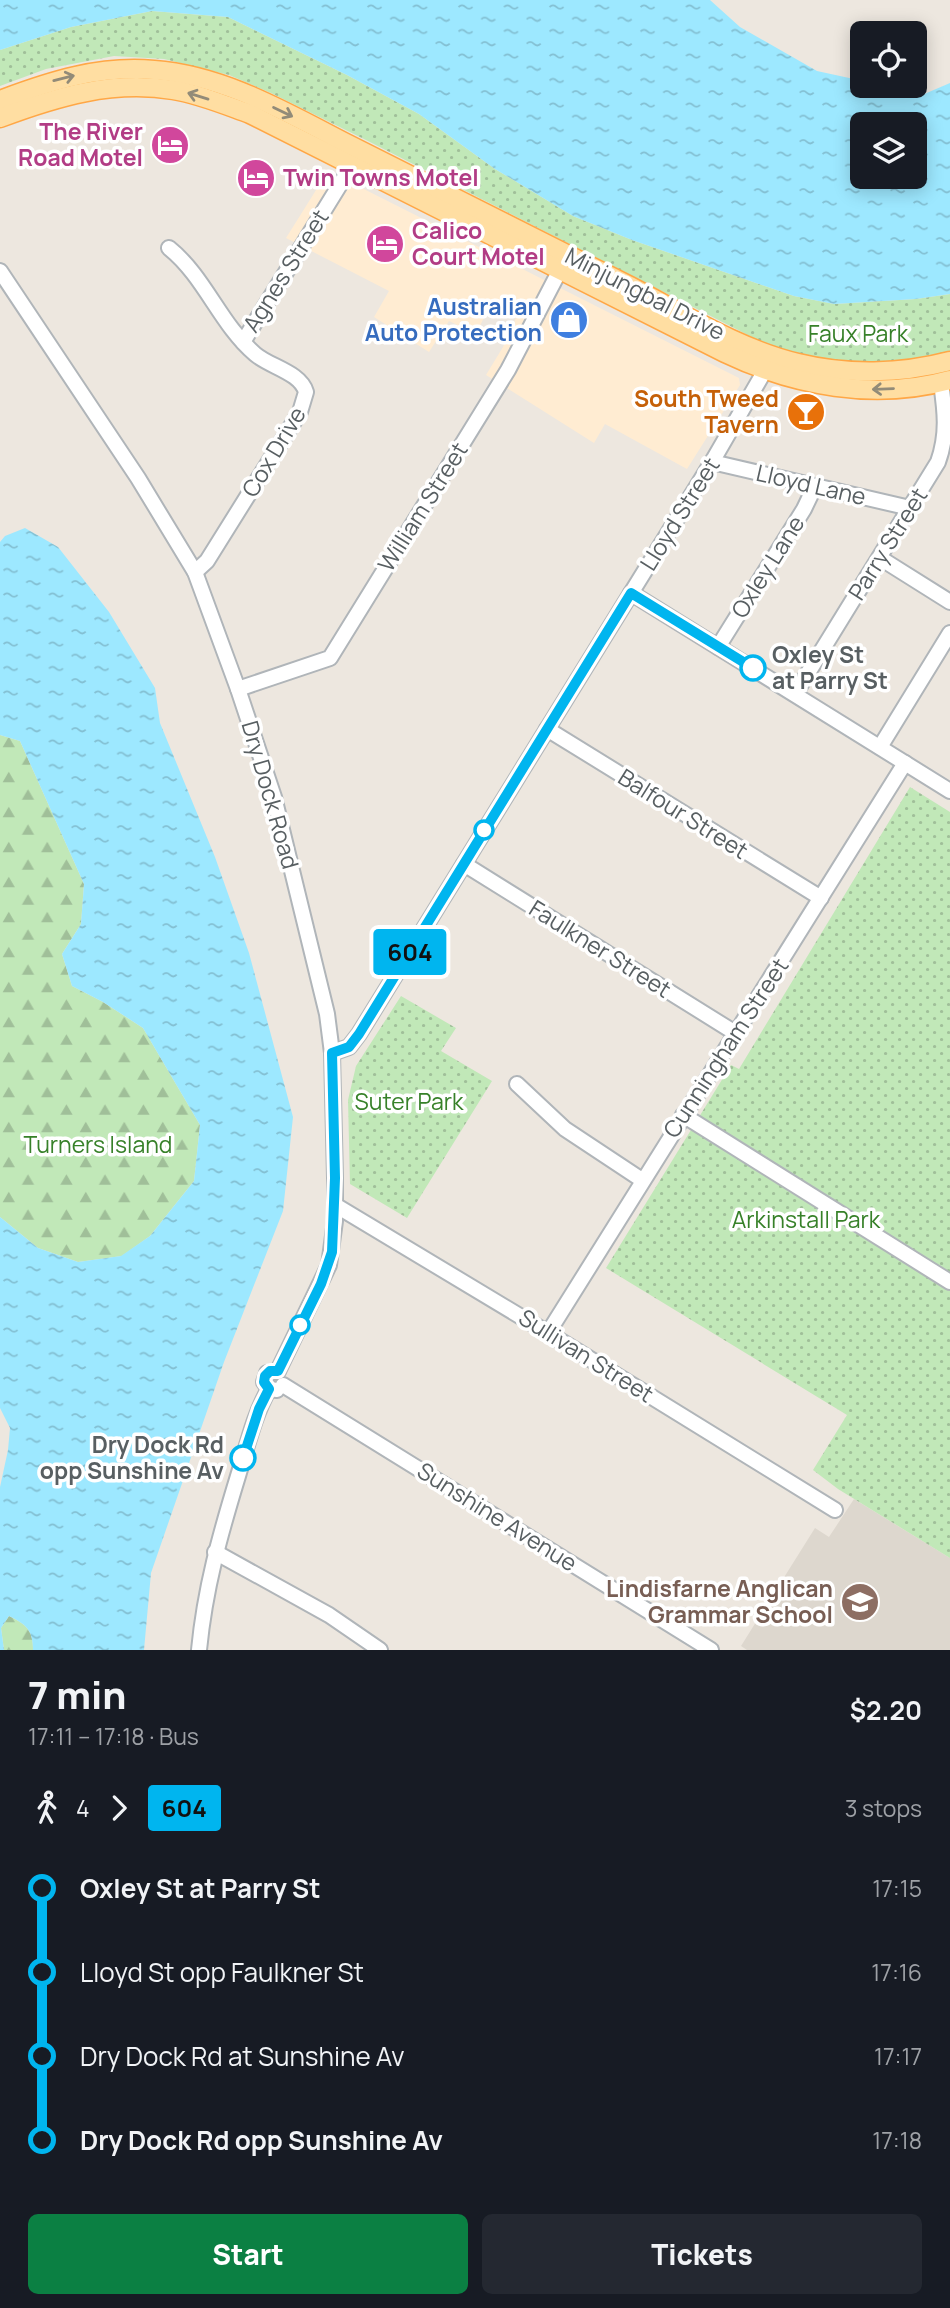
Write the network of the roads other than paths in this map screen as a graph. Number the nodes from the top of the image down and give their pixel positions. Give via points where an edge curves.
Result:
1 (0, 100) edge
2 (0, 118) edge
3 (352, 165) junction
4 (169, 248) dead end
5 (560, 270) junction
6 (0, 271) edge
7 (243, 342) junction
8 (950, 361) edge
9 (770, 363) junction
10 (945, 381) edge
11 (712, 462) junction
12 (944, 462) edge
13 (815, 486) junction
14 (910, 508) junction
15 (880, 558) junction
16 (195, 572) junction
17 (631, 593) junction
18 (950, 602) edge
19 (950, 633) edge
20 (719, 647) junction
21 (238, 689) junction
22 (795, 694) junction
23 (547, 729) junction
24 (880, 747) junction
25 (905, 763) junction
26 (950, 791) edge
27 (464, 864) junction
28 (821, 898) junction
29 (737, 1034) junction
30 (332, 1053) junction
31 (517, 1084) dead end
32 (683, 1115) junction
33 (642, 1180) junction
34 (335, 1205) junction
35 (950, 1282) edge
36 (548, 1333) junction
37 (276, 1387) junction
38 (835, 1510) dead end
39 (215, 1552) junction
40 (199, 1650) edge
41 (380, 1650) edge
42 (710, 1650) edge

1 -> 9 main road, Minjungbal Drive via 44,83 115,69 180,73 228,86 729,337
3 -> 2 main road, Minjungbal Drive via 250,114 173,90 126,87 85,92
3 - 5 main road, Minjungbal Drive
3 - 7 street, Agnes Street
4 - 7 street, Cox Drive via 192,270
5 - 9 main road, Minjungbal Drive via 725,353
5 - 21 street, William Street via 508,370 330,658
6 - 16 street, Dry Dock Road
7 - 16 street, Cox Drive via 299,381 305,401 207,561
8 - 9 main road, Minjungbal Drive via 924,368 862,372
10 -> 9 main road, Minjungbal Drive via 903,388 829,387
9 - 11 street, Lloyd Street
10 - 12 street, Parry Street
11 - 13 street, Lloyd Lane
11 - 17 street, Lloyd Street
12 - 14 street, Parry Street
13 - 14 street, Lloyd Lane
13 - 20 street, Oxley Lane
14 - 15 street, Parry Street
15 - 18 street
15 - 22 street, Parry Street
16 - 21 street, Dry Dock Road
17 - 20 street
17 - 23 street, Lloyd Street
19 - 24 street
20 - 22 street
21 - 30 street, Dry Dock Road via 277,810 320,981
22 - 24 street
23 - 27 street, Lloyd Street
23 - 28 street, Balfour Street
24 - 25 street
25 - 26 street
25 - 28 street, Cunningham Street
27 - 29 street, Faulkner Street
27 - 30 street, Lloyd Street via 354,1041
28 - 29 street, Cunningham Street
29 - 32 street, Cunningham Street
30 - 34 street, Dry Dock Road
31 - 33 street via 565,1129
32 - 33 street, Cunningham Street
32 - 35 street
33 - 36 street, Cunningham Street
34 - 36 street, Sullivan Street
34 - 37 street, Dry Dock Road via 326,1272 278,1371 265,1376 264,1382
36 - 38 street, Sullivan Street
37 - 39 street via 259,1409
37 - 42 street, Sunshine Avenue
39 - 40 street
39 - 41 street via 329,1615

